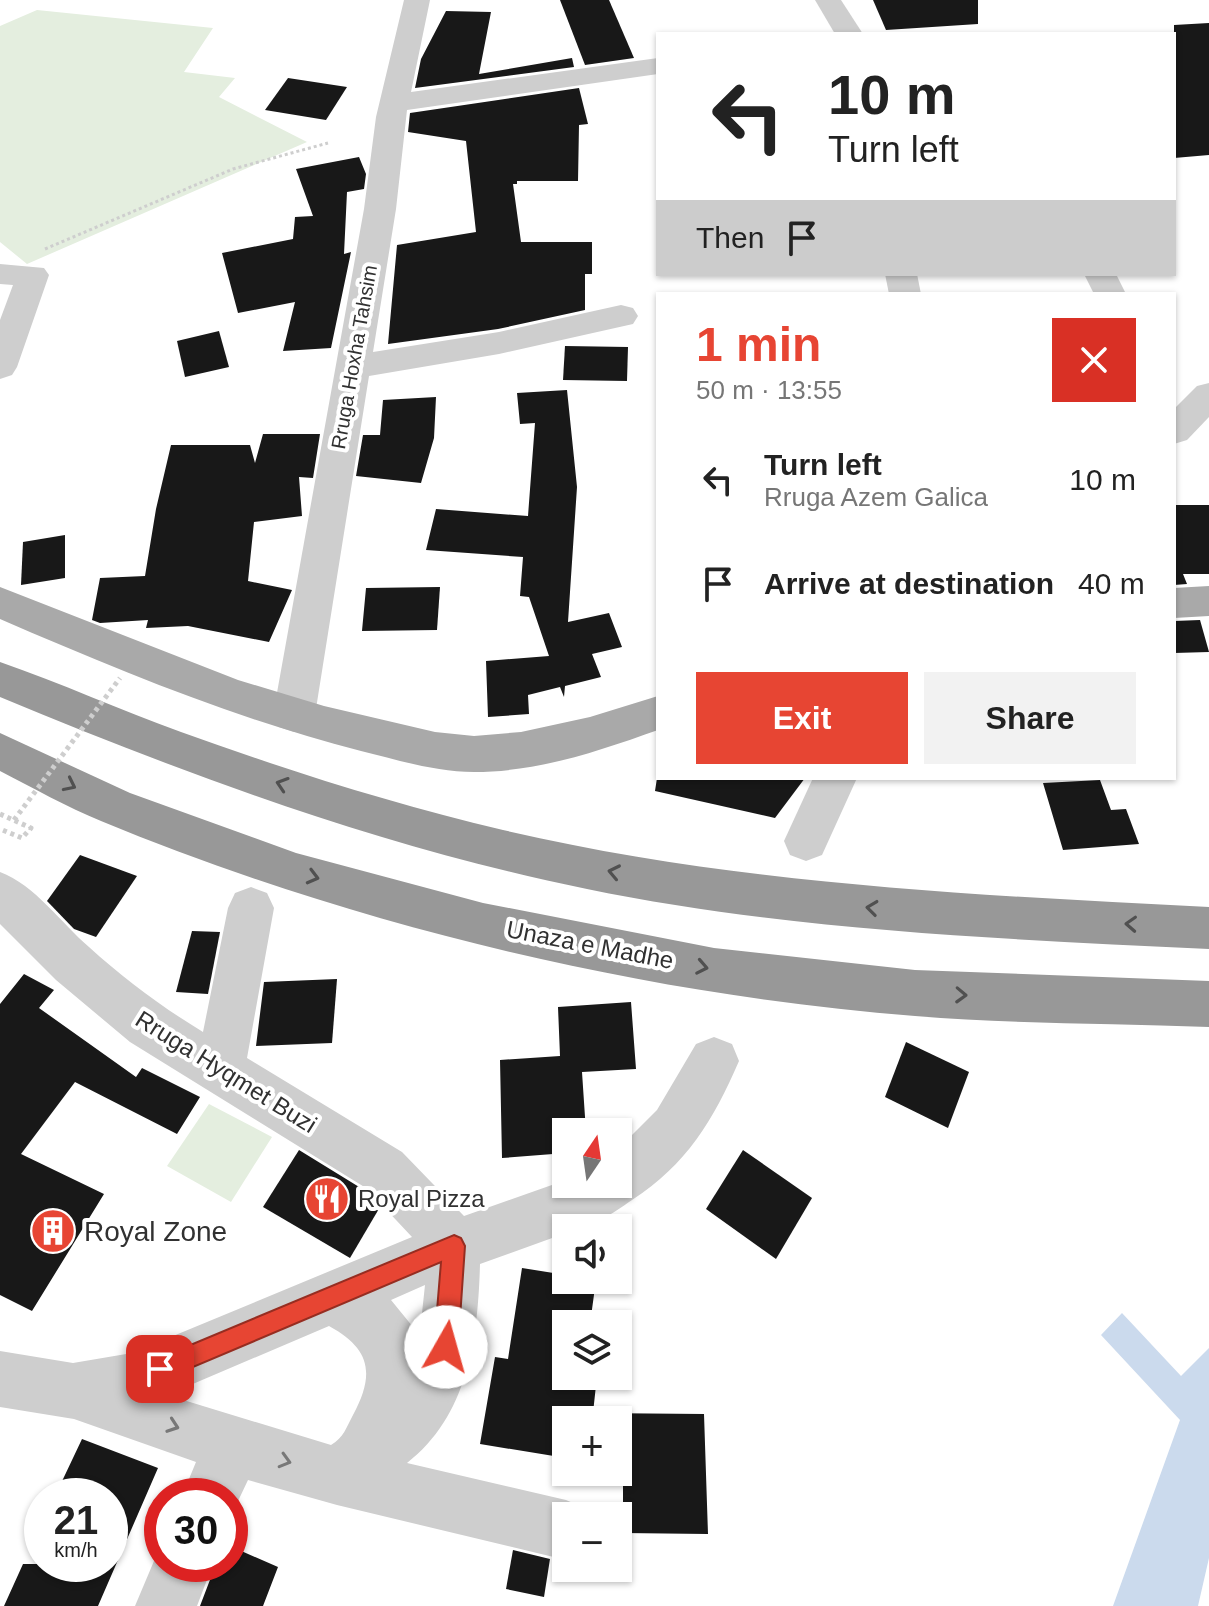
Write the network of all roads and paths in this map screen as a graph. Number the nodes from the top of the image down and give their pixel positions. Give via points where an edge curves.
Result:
1 (417, 0) edge
2 (828, 0) edge
3 (846, 32) edge
4 (656, 66) edge
5 (394, 103) junction
6 (328, 143) dead end
7 (19, 274) edge
8 (621, 316) dead end
9 (0, 367) edge
10 (352, 367) junction
11 (1209, 395) edge
12 (1176, 426) edge
13 (1209, 601) edge
14 (0, 602) edge
15 (1176, 603) edge
16 (120, 678) dead end
17 (0, 679) edge
18 (656, 714) edge
19 (294, 715) junction
20 (0, 751) edge
21 (834, 780) edge
22 (0, 814) edge
23 (14, 820) junction
24 (1, 832) edge
25 (806, 841) dead end
26 (0, 893) edge
27 (251, 908) dead end
28 (1209, 928) edge
29 (1209, 1004) edge
30 (714, 1061) dead end
31 (220, 1071) junction
32 (632, 1172) edge
33 (588, 1198) edge
34 (454, 1246) junction
35 (331, 1297) junction
36 (0, 1379) edge
37 (73, 1391) junction
38 (222, 1471) edge
39 (337, 1476) junction
40 (552, 1527) edge
41 (176, 1582) edge
42 (166, 1606) edge

1 - 5 street, Rruga Hoxha Tahsim
2 - 3 street
4 - 5 street
5 - 10 street, Rruga Hoxha Tahsim
6 - 7 path via 233,169 81,232 48,246
7 - 9 street
8 - 10 street
10 - 19 street, Rruga Hoxha Tahsim
11 - 12 street
13 - 15 main road
14 - 19 main road via 135,660
16 - 23 path, bridge
28 -> 17 highway via 860,907 673,884 459,841 143,739
18 - 19 main road via 558,744 474,754 416,746
20 -> 29 highway, Unaza e Madhe via 115,807 296,873 483,924 714,970 915,993
21 - 25 street
22 - 23 path
23 - 24 path via 31,828 22,838
26 - 31 street, Rruga Hyqmet Buzi via 73,964 147,1025
27 - 31 street
30 - 32 street via 694,1104 668,1139
31 - 34 street, Rruga Hyqmet Buzi via 384,1170
33 - 34 street
34 - 35 street
34 - 39 street via 442,1369 411,1422
35 - 37 street via 132,1381
35 - 39 street via 370,1318 393,1347 394,1397 372,1438
36 - 37 street
37 -> 38 street
38 -> 39 street
39 - 40 street
41 - 42 street

